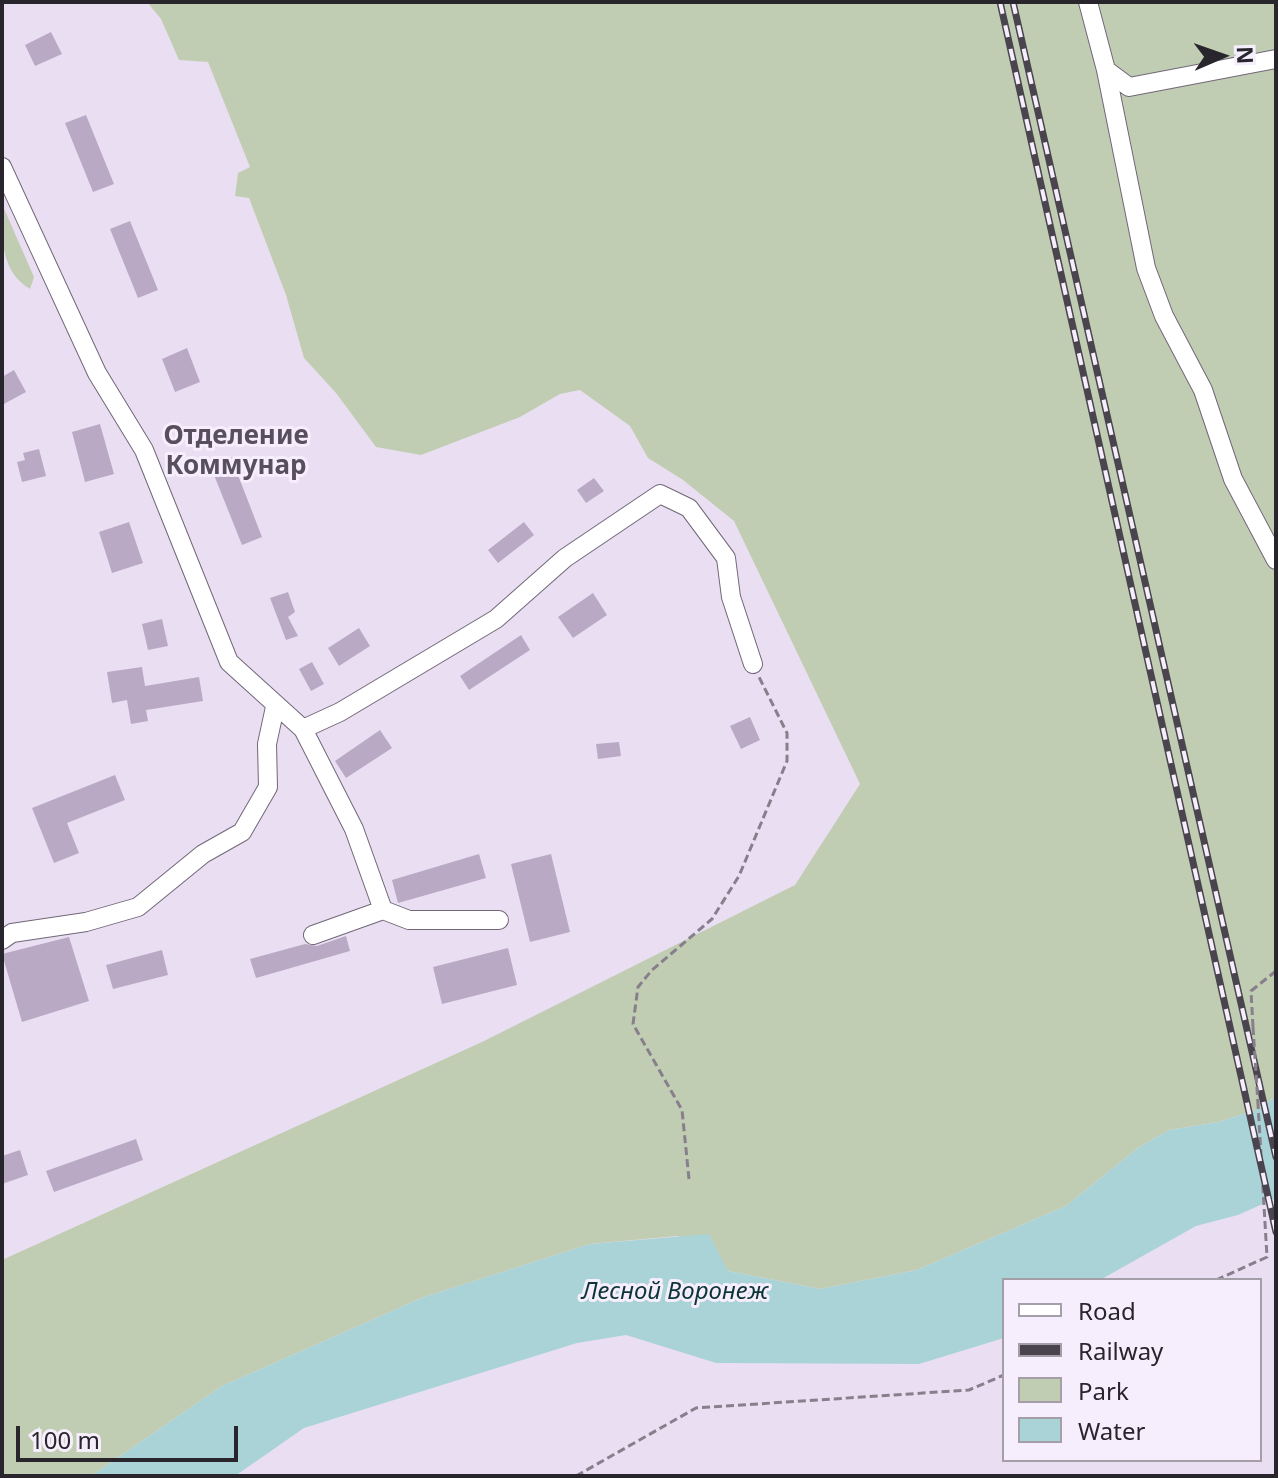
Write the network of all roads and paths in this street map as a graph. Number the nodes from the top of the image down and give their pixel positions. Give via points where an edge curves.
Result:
1 (1088, 2) edge
2 (1276, 59) edge
3 (1106, 70) junction
4 (2, 167) edge
5 (1276, 560) edge
6 (753, 664) joint
7 (275, 707) junction
8 (303, 729) junction
9 (383, 910) junction
10 (499, 920) dead end
11 (313, 935) dead end
12 (2, 940) edge
13 (1276, 971) edge
14 (689, 1179) dead end
15 (1220, 1278) edge
16 (1002, 1376) edge
17 (576, 1476) edge

1 - 3 street
2 - 3 street via 1129,87
3 - 5 street via 1146,268 1164,316 1203,390 1233,479
4 - 7 street via 97,373 144,450 229,662
6 - 8 street via 731,597 726,558 689,508 660,494 565,558 496,619
6 - 14 path via 787,733 787,761 739,876 712,919 638,987 633,1024 682,1110
7 - 8 street
7 - 12 street via 267,744 268,787 242,832 203,854 138,907 86,922 12,933
8 - 9 street via 354,829
9 - 10 street via 409,920
9 - 11 street
13 - 15 path, bridge via 1251,991 1267,1257
16 - 17 path via 969,1390 696,1408

